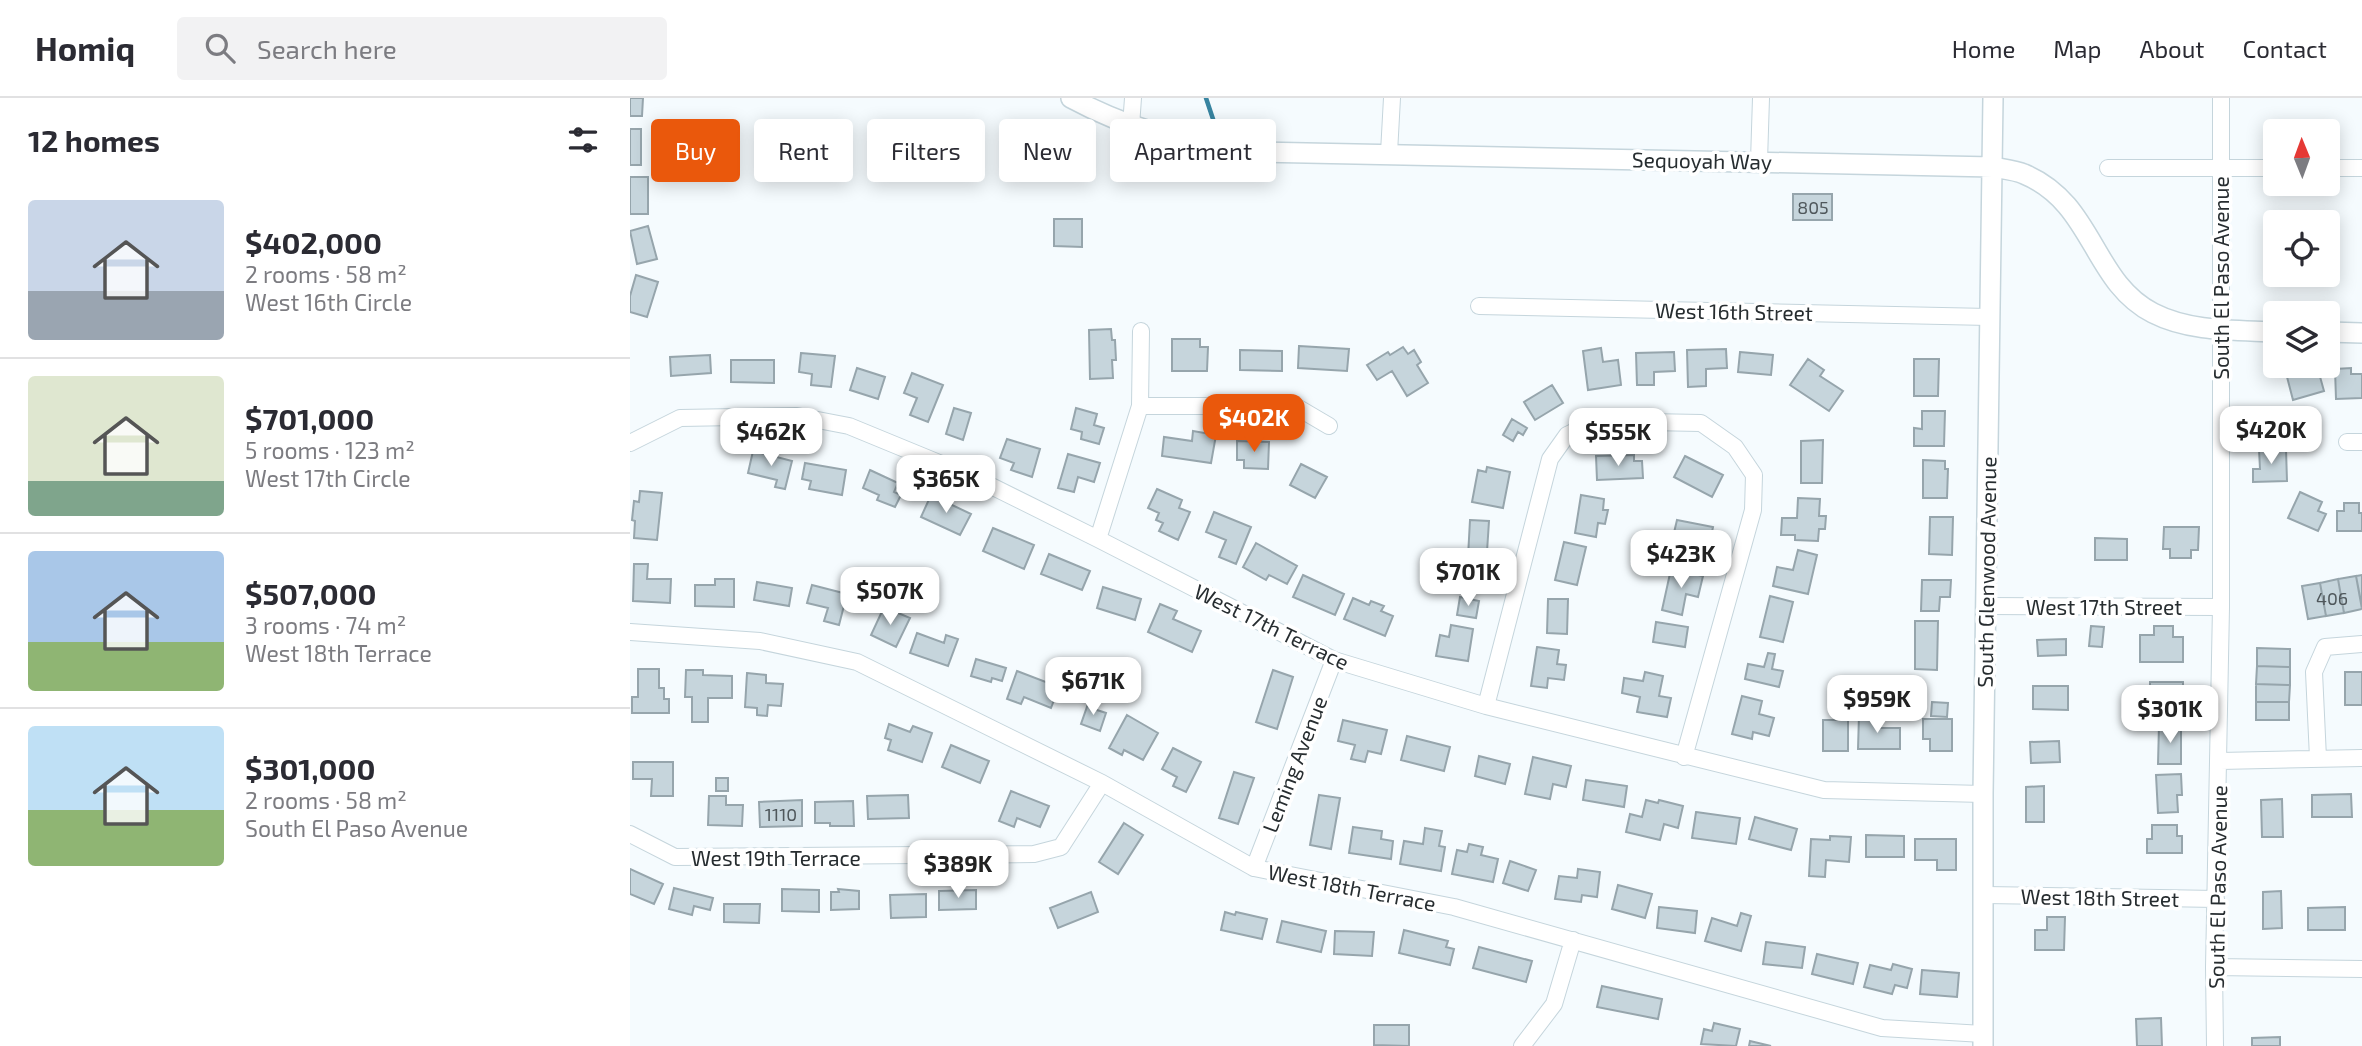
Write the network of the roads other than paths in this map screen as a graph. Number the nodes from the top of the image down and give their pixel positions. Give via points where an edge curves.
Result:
1 (1071, 98) edge
2 (1133, 98) edge
3 (1392, 98) edge
4 (1761, 98) edge
5 (1993, 98) edge
6 (2221, 98) edge
7 (1116, 119) edge
8 (1132, 119) edge
9 (1276, 152) edge
10 (1389, 153) junction
11 (1759, 162) junction
12 (1993, 167) junction
13 (2108, 167) dead end
14 (2220, 168) junction
15 (2263, 168) edge
16 (2340, 168) edge
17 (2362, 168) edge
18 (1479, 306) dead end
19 (1989, 317) junction
20 (2220, 330) junction
21 (1141, 331) dead end
22 (2263, 332) edge
23 (2340, 332) edge
24 (2362, 333) edge
25 (1140, 406) junction
26 (1329, 426) dead end
27 (630, 443) edge
28 (1098, 539) junction
29 (1987, 606) junction
30 (2221, 607) junction
31 (630, 632) edge
32 (2362, 644) edge
33 (1334, 660) junction
34 (1486, 706) junction
35 (1684, 757) junction
36 (2318, 758) junction
37 (2362, 758) edge
38 (2220, 761) junction
39 (1102, 783) junction
40 (1983, 794) junction
41 (630, 834) edge
42 (1254, 869) junction
43 (1985, 895) junction
44 (2216, 900) junction
45 (1573, 940) junction
46 (2214, 967) junction
47 (2362, 969) edge
48 (1983, 1040) edge
49 (1522, 1046) edge
50 (2215, 1046) edge

1 - 7 street, Sequoyah Way
2 - 8 street
3 - 10 street
4 - 11 street
5 - 12 street, South Glenwood Avenue
6 - 14 street, South El Paso Avenue
9 - 10 street, Sequoyah Way
10 - 11 street, Sequoyah Way
11 - 12 street, Sequoyah Way
12 - 19 street, South Glenwood Avenue
12 - 20 street, Sequoyah Way via 2023,173 2067,203 2115,281 2133,300 2185,325
13 - 14 street
14 - 15 street
14 - 20 street, South El Paso Avenue
16 - 17 street
18 - 19 street, West 16th Street
19 - 29 street, South Glenwood Avenue
20 - 22 street, Sequoyah Way
20 - 30 street, South El Paso Avenue
21 - 25 street
23 - 24 street
25 - 26 street via 1295,406
25 - 28 street
27 - 28 street, West 17th Terrace via 680,418 797,416 849,426 973,477
28 - 33 street, West 17th Terrace
29 - 30 street, West 17th Street
29 - 40 street, South Glenwood Avenue
30 - 38 street, South El Paso Avenue
31 - 39 street, West 18th Terrace via 760,641 856,662
32 - 36 street via 2326,647 2314,671
33 - 34 street, West 17th Terrace
33 - 42 street, Leming Avenue
34 - 35 street, West 17th Terrace
34 - 35 street via 1550,459 1567,435 1596,421 1701,423 1735,447 1754,475 1753,510
35 - 40 street, West 17th Terrace via 1824,790
36 - 37 street
36 - 38 street
38 - 44 street, South El Paso Avenue
39 - 41 street, West 19th Terrace via 1061,847 1034,855 676,857
39 - 42 street, West 18th Terrace
40 - 43 street, South Glenwood Avenue
42 - 45 street, West 18th Terrace via 1454,907
43 - 44 street, West 18th Street
43 - 48 street, South Glenwood Avenue
44 - 46 street, South El Paso Avenue
45 - 48 street, West 18th Terrace via 1882,1028
45 - 49 street via 1554,1004
46 - 47 street
46 - 50 street, South El Paso Avenue

